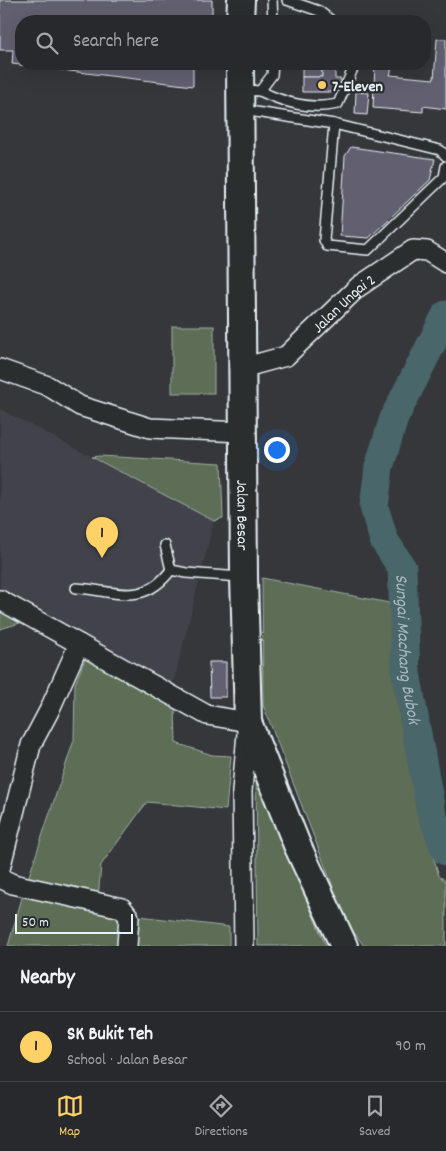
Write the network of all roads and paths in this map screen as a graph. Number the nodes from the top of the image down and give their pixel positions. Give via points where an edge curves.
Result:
1 (241, 0) edge
2 (272, 0) edge
3 (287, 0) edge
4 (240, 15) edge
5 (273, 15) edge
6 (325, 15) edge
7 (241, 70) edge
8 (272, 70) edge
9 (352, 70) edge
10 (246, 97) junction
11 (334, 124) junction
12 (446, 156) edge
13 (446, 166) edge
14 (446, 263) edge
15 (242, 368) junction
16 (0, 369) edge
17 (243, 432) junction
18 (165, 544) dead end
19 (171, 570) junction
20 (244, 577) junction
21 (76, 588) dead end
22 (0, 600) edge
23 (79, 644) junction
24 (248, 722) junction
25 (0, 868) edge
26 (0, 878) edge
27 (127, 946) edge
28 (244, 946) edge
29 (344, 946) edge

1 - 4 main road
2 - 5 lane
3 - 6 lane
7 - 10 main road, Jalan Besar
8 - 10 lane via 272,75
9 - 10 lane via 338,104 310,106
10 - 11 lane
10 - 15 main road, Jalan Besar
11 - 12 lane via 440,150
11 - 13 lane via 324,240 327,246 368,250 444,177
14 - 15 street, Jalan Ungai 2 via 427,251 414,250 358,287 286,356
15 - 17 main road, Jalan Besar
16 - 17 street via 48,386 80,406 150,428
17 - 20 main road, Jalan Besar
18 - 19 lane
19 - 20 lane via 186,574
19 - 21 lane via 152,590 142,593 120,595
20 - 24 main road, Jalan Besar
22 - 23 street
23 - 24 street via 207,715
23 - 25 street via 31,744
24 - 28 street via 242,791
24 - 29 main road, Jalan Besar via 297,845
26 - 27 street via 13,884 122,908 129,917

